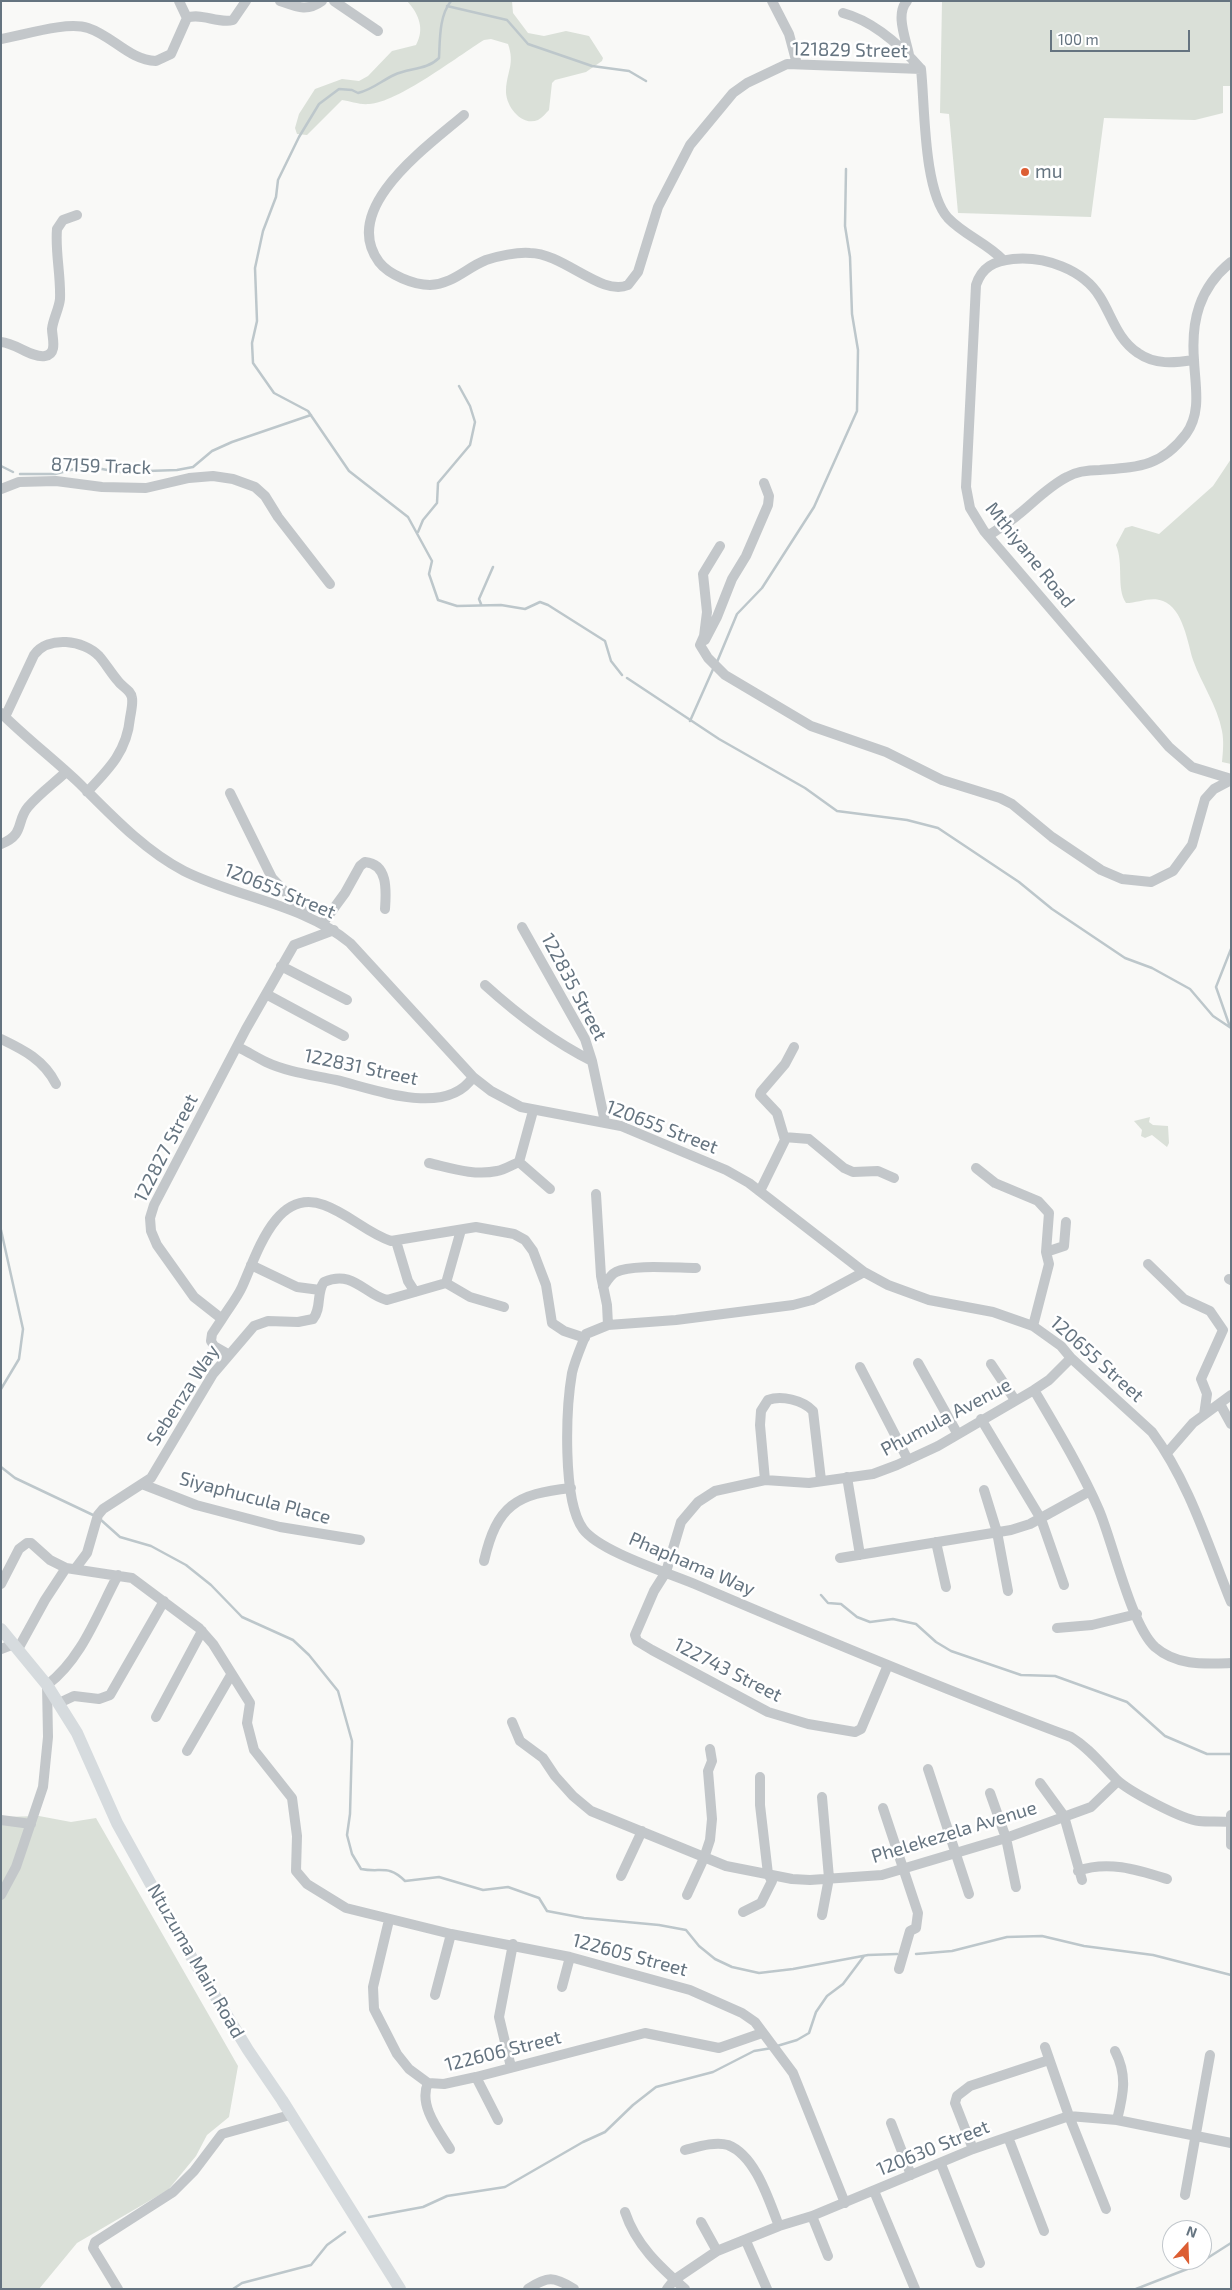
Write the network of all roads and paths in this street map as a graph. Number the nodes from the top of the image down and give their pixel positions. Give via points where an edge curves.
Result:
1 (179, 1) edge
2 (246, 1) edge
3 (280, 1) edge
4 (322, 1) edge
5 (334, 1) edge
6 (772, 1) edge
7 (907, 1) edge
8 (843, 12) dead end
9 (187, 18) junction
10 (378, 31) dead end
11 (1, 39) edge
12 (909, 55) junction
13 (797, 64) junction
14 (921, 68) junction
15 (464, 116) dead end
16 (77, 215) dead end
17 (1003, 260) junction
18 (1231, 262) edge
19 (1, 342) edge
20 (1194, 360) junction
21 (764, 483) dead end
22 (1, 490) edge
23 (988, 536) junction
24 (720, 546) dead end
25 (330, 584) dead end
26 (701, 648) junction
27 (3, 715) edge
28 (66, 772) junction
29 (1231, 779) edge
30 (87, 792) junction
31 (230, 793) dead end
32 (1, 844) edge
33 (385, 909) dead end
34 (309, 917) junction
35 (322, 923) junction
36 (522, 927) dead end
37 (334, 930) junction
38 (281, 966) junction
39 (485, 985) dead end
40 (266, 994) junction
41 (347, 1000) dead end
42 (344, 1036) dead end
43 (1, 1039) edge
44 (794, 1047) dead end
45 (238, 1048) junction
46 (592, 1061) junction
47 (473, 1077) junction
48 (56, 1084) dead end
49 (533, 1111) junction
50 (605, 1122) junction
51 (784, 1137) junction
52 (519, 1162) junction
53 (429, 1163) dead end
54 (976, 1168) dead end
55 (894, 1178) dead end
56 (550, 1188) dead end
57 (760, 1191) junction
58 (596, 1194) dead end
59 (1066, 1222) dead end
60 (461, 1230) junction
61 (396, 1241) junction
62 (1046, 1252) junction
63 (1148, 1264) dead end
64 (251, 1265) junction
65 (696, 1268) dead end
66 (864, 1272) junction
67 (446, 1283) junction
68 (603, 1287) junction
69 (320, 1290) junction
70 (415, 1292) junction
71 (504, 1307) dead end
72 (222, 1319) junction
73 (608, 1325) junction
74 (1033, 1326) junction
75 (585, 1338) junction
76 (228, 1354) junction
77 (1071, 1358) junction
78 (918, 1363) dead end
79 (991, 1364) dead end
80 (860, 1368) dead end
81 (1034, 1390) junction
82 (1231, 1395) edge
83 (1015, 1400) junction
84 (1220, 1404) junction
85 (1204, 1415) junction
86 (981, 1419) junction
87 (1231, 1424) edge
88 (957, 1433) junction
89 (1167, 1453) junction
90 (908, 1460) junction
91 (847, 1477) junction
92 (765, 1480) junction
93 (821, 1480) junction
94 (142, 1484) junction
95 (571, 1488) junction
96 (984, 1490) dead end
97 (1090, 1492) junction
98 (1041, 1519) junction
99 (997, 1532) junction
100 (360, 1540) dead end
101 (936, 1542) junction
102 (860, 1555) junction
103 (840, 1558) dead end
104 (484, 1561) dead end
105 (70, 1569) junction
106 (666, 1572) junction
107 (118, 1574) junction
108 (1, 1584) edge
109 (1064, 1585) dead end
110 (946, 1587) dead end
111 (1008, 1591) dead end
112 (164, 1601) junction
113 (1231, 1602) edge
114 (1137, 1614) junction
115 (1057, 1628) dead end
116 (1, 1629) edge
117 (202, 1632) junction
118 (635, 1636) joint
119 (16, 1647) junction
120 (1, 1649) edge
121 (1231, 1663) edge
122 (888, 1666) junction
123 (231, 1676) junction
124 (47, 1686) junction
125 (59, 1703) junction
126 (156, 1717) dead end
127 (512, 1722) dead end
128 (710, 1749) dead end
129 (187, 1751) dead end
130 (928, 1769) dead end
131 (760, 1777) dead end
132 (1118, 1781) junction
133 (1040, 1783) dead end
134 (990, 1793) dead end
135 (822, 1797) dead end
136 (883, 1808) dead end
137 (1231, 1815) edge
138 (1064, 1816) junction
139 (1, 1820) edge
140 (1230, 1822) edge
141 (31, 1824) junction
142 (642, 1831) junction
143 (1006, 1838) junction
144 (1231, 1845) edge
145 (956, 1852) junction
146 (704, 1858) junction
147 (902, 1870) junction
148 (768, 1874) junction
149 (621, 1876) dead end
150 (829, 1878) junction
151 (1167, 1880) dead end
152 (1016, 1887) dead end
153 (969, 1894) dead end
154 (1, 1895) edge
155 (687, 1895) dead end
156 (743, 1912) dead end
157 (822, 1915) dead end
158 (389, 1920) junction
159 (451, 1934) junction
160 (513, 1944) junction
161 (570, 1957) junction
162 (899, 1969) dead end
163 (562, 1987) dead end
164 (435, 1995) dead end
165 (762, 2033) junction
166 (1045, 2047) dead end
167 (1115, 2051) dead end
168 (1210, 2056) dead end
169 (1049, 2060) junction
170 (511, 2067) junction
171 (476, 2078) junction
172 (428, 2083) junction
173 (290, 2115) junction
174 (1069, 2116) junction
175 (498, 2120) dead end
176 (1117, 2120) junction
177 (891, 2123) dead end
178 (1195, 2136) junction
179 (1008, 2137) junction
180 (1231, 2143) edge
181 (450, 2148) dead end
182 (972, 2149) junction
183 (685, 2150) dead end
184 (941, 2164) junction
185 (910, 2174) junction
186 (874, 2191) junction
187 (1185, 2195) dead end
188 (844, 2203) junction
189 (1106, 2208) dead end
190 (625, 2212) dead end
191 (812, 2216) junction
192 (701, 2222) dead end
193 (778, 2226) junction
194 (1044, 2231) dead end
195 (746, 2241) junction
196 (717, 2251) junction
197 (828, 2256) dead end
198 (980, 2263) dead end
199 (674, 2280) junction
200 (118, 2289) edge
201 (400, 2289) edge
202 (528, 2289) edge
203 (574, 2289) edge
204 (667, 2289) edge
205 (685, 2289) edge
206 (767, 2289) edge
207 (915, 2289) edge

1 - 9 street
2 - 9 street via 233,20
3 - 4 street via 305,9
5 - 10 street
6 - 13 street via 789,34
7 - 12 street via 901,18
8 - 12 street via 873,26
9 - 11 street via 171,54 156,61 135,56 95,30 82,26
12 - 14 street
13 - 14 street, 121829 Street
13 - 15 street, 121829 Street via 770,71 747,83 720,106 686,154 658,206 638,272 624,288 603,285 553,257 531,252 485,260 459,276 429,285 409,280 383,267 371,242 373,211 392,181 411,160
14 - 17 street, 121829 Street via 926,143 941,208 955,224 986,244
16 - 19 street via 63,220 57,229 60,299 52,326 54,346 51,352 45,356 38,355
17 - 20 street via 1038,259 1071,271 1088,282 1097,293 1130,347 1159,362
17 - 23 street, Mthiyane Road via 982,271 976,285 968,411 966,487 970,508
18 - 20 street via 1212,280 1197,308
20 - 23 street via 1197,386 1195,414 1188,431 1165,456 1133,468 1086,470 1066,477
21 - 26 street via 769,496 768,505
22 - 25 street, 87159 Track via 19,482 56,481 146,488 189,478 213,476 233,479 255,487 265,496
23 - 29 street, Mthiyane Road via 1175,754 1192,767
24 - 26 street via 703,574 706,612
26 - 29 street via 726,675 811,726 886,752 942,780 1000,798 1019,809 1052,838 1122,880 1151,882 1174,871 1192,846 1205,799
27 - 28 street, 120655 Street
27 - 30 street via 41,647 67,642 99,656 133,700 122,751
28 - 30 street, 120655 Street
28 - 32 street via 29,806 15,836
30 - 34 street, 120655 Street via 141,841 174,865 206,881
31 - 34 street via 272,878
33 - 35 street via 386,883 376,866 366,862 360,866
34 - 35 street, 120655 Street
35 - 37 street, 120655 Street
36 - 46 street, 122835 Street via 585,1039
37 - 38 street, 122827 Street via 298,942
37 - 47 street, 120655 Street via 350,943
38 - 40 street, 122827 Street
38 - 41 street
39 - 46 street via 566,1048
40 - 42 street
40 - 45 street, 122827 Street
43 - 48 street via 44,1064
44 - 51 street via 760,1095 776,1113
45 - 47 street, 122831 Street via 281,1067 402,1097 430,1097 460,1091
45 - 72 street, 122827 Street via 150,1218 157,1245 194,1297
46 - 50 street, 122835 Street
47 - 49 street, 120655 Street via 499,1096
49 - 50 street, 120655 Street
49 - 52 street
50 - 57 street, 120655 Street via 700,1158
51 - 55 street via 809,1139 853,1172 878,1170
51 - 57 street via 782,1151
52 - 53 street via 498,1171 479,1172
52 - 56 street
54 - 62 street via 995,1183 1038,1201 1045,1208 1050,1221
57 - 66 street, 120655 Street
58 - 68 street
59 - 62 street via 1064,1246
60 - 61 street
60 - 67 street
60 - 75 street via 490,1228 525,1240 546,1285 552,1323
61 - 64 street via 379,1236 336,1209 322,1204 300,1203 291,1206 269,1228
61 - 70 street via 408,1281
62 - 74 street via 1049,1264
63 - 85 street via 1184,1299 1210,1311 1223,1330 1201,1379 1207,1394
64 - 69 street via 297,1287
64 - 72 street
65 - 68 street via 618,1271
66 - 73 street via 812,1300 794,1305
66 - 74 street, 120655 Street via 903,1292 992,1312
67 - 70 street
67 - 71 street via 470,1297
68 - 73 street
69 - 70 street via 324,1282 337,1278 363,1285 387,1300
69 - 76 street, Sebenza Way via 319,1310 313,1319 261,1322
72 - 76 street via 211,1341
73 - 75 street via 586,1334
74 - 77 street, 120655 Street via 1061,1346
75 - 95 street, Phaphama Way via 572,1373 566,1426
76 - 94 street, Sebenza Way via 189,1411 151,1478
77 - 81 street, Phumula Avenue
77 - 89 street, 120655 Street via 1152,1432
78 - 88 street
79 - 83 street
80 - 90 street
81 - 83 street, Phumula Avenue
81 - 97 street
82 - 84 street
83 - 86 street, Phumula Avenue
84 - 85 street
84 - 87 street
85 - 89 street
86 - 88 street, Phumula Avenue
86 - 98 street
88 - 90 street, Phumula Avenue
89 - 113 street, 120655 Street
90 - 91 street, Phumula Avenue via 873,1474
91 - 93 street, Phumula Avenue
91 - 102 street
92 - 93 street, Phumula Avenue
92 - 93 street via 761,1411 768,1400 782,1397 813,1411
92 - 106 street, Phumula Avenue via 715,1491 698,1502 681,1522
94 - 100 street, Siyaphucula Place via 196,1505 280,1527
94 - 105 street, Sebenza Way via 103,1509 98,1515 87,1553
95 - 104 street via 531,1494 514,1503 498,1520
95 - 106 street, Phaphama Way via 577,1517 593,1540
96 - 99 street
97 - 98 street
97 - 114 street
98 - 99 street
98 - 109 street
99 - 101 street
99 - 111 street
101 - 102 street
101 - 110 street
102 - 103 street
105 - 107 street
105 - 108 street via 50,1560 27,1543 18,1549
105 - 119 street, Sebenza Way via 45,1600
106 - 118 street, Phumula Avenue via 654,1591
106 - 122 street, Phaphama Way
107 - 112 street via 132,1578
107 - 124 street via 82,1645 64,1671
112 - 117 street
112 - 125 street via 110,1695 99,1699 74,1696
114 - 115 street via 1092,1625
114 - 121 street via 1144,1632 1162,1653 1183,1662
116 - 119 main road, Ntuzuma Main Road
117 - 123 street
117 - 126 street
118 - 122 street, 122743 Street via 637,1641 652,1650 768,1712 808,1724 855,1732 861,1729
119 - 120 street
119 - 124 main road, Ntuzuma Main Road
122 - 132 street, Phaphama Way via 1071,1737 1093,1754
123 - 129 street
123 - 158 street, 122605 Street via 250,1703 247,1724 254,1750 292,1798 297,1836 295,1867 300,1877 338,1904
124 - 125 main road, Ntuzuma Main Road
124 - 141 street via 48,1737 44,1781
125 - 173 main road, Ntuzuma Main Road via 77,1733 117,1823 189,1953
127 - 142 street, Phelekezela Avenue via 520,1741 544,1758 555,1776 581,1804
128 - 146 street via 712,1761 708,1771 712,1819
130 - 145 street
131 - 148 street
132 - 138 street, Phelekezela Avenue via 1091,1807
132 - 140 street, Phaphama Way via 1186,1818
133 - 138 street
134 - 143 street
135 - 150 street
136 - 147 street
137 - 140 street
138 - 143 street, Phelekezela Avenue
138 - 151 street via 1080,1875 1088,1867 1116,1866
139 - 141 street
140 - 144 street
141 - 154 street via 16,1867
142 - 146 street, Phelekezela Avenue
142 - 149 street
143 - 145 street, Phelekezela Avenue
143 - 152 street
145 - 147 street, Phelekezela Avenue
145 - 153 street
146 - 148 street, Phelekezela Avenue
146 - 155 street
147 - 150 street, Phelekezela Avenue via 882,1875
147 - 162 street via 918,1920 916,1928 910,1931
148 - 150 street, Phelekezela Avenue via 792,1879
148 - 156 street via 772,1881 765,1898 754,1908
150 - 157 street
158 - 159 street, 122605 Street
158 - 172 street, 122606 Street via 373,1987 374,2009 397,2054 409,2069
159 - 160 street, 122605 Street
159 - 164 street
160 - 161 street, 122605 Street
160 - 170 street via 499,2017
161 - 163 street
161 - 165 street, 122605 Street via 715,1999 755,2022
165 - 170 street, 122606 Street via 719,2048 645,2033
165 - 188 street, 122605 Street via 793,2073
166 - 169 street
167 - 176 street via 1125,2080
168 - 178 street
169 - 174 street
169 - 182 street via 961,2091 955,2103
170 - 171 street, 122606 Street
171 - 172 street, 122606 Street via 444,2084
171 - 175 street
172 - 181 street via 428,2108
173 - 200 street via 222,2134 173,2192 95,2242 93,2248
173 - 201 main road, Ntuzuma Main Road
174 - 176 street, 120630 Street
174 - 179 street, 120630 Street
174 - 189 street
176 - 178 street, 120630 Street
177 - 185 street
178 - 180 street, 120630 Street
178 - 187 street
179 - 182 street, 120630 Street
179 - 194 street
182 - 184 street, 120630 Street
183 - 193 street via 719,2144 739,2153 753,2167
184 - 185 street, 120630 Street
184 - 198 street
185 - 186 street, 120630 Street
186 - 188 street, 120630 Street
186 - 207 street
188 - 191 street, 120630 Street
190 - 199 street via 639,2244
191 - 193 street, 120630 Street
191 - 197 street
192 - 196 street
193 - 195 street, 120630 Street
195 - 196 street, 120630 Street
195 - 206 street
196 - 199 street, 120630 Street
199 - 204 street, 120630 Street
199 - 205 street
202 - 203 street via 550,2278

